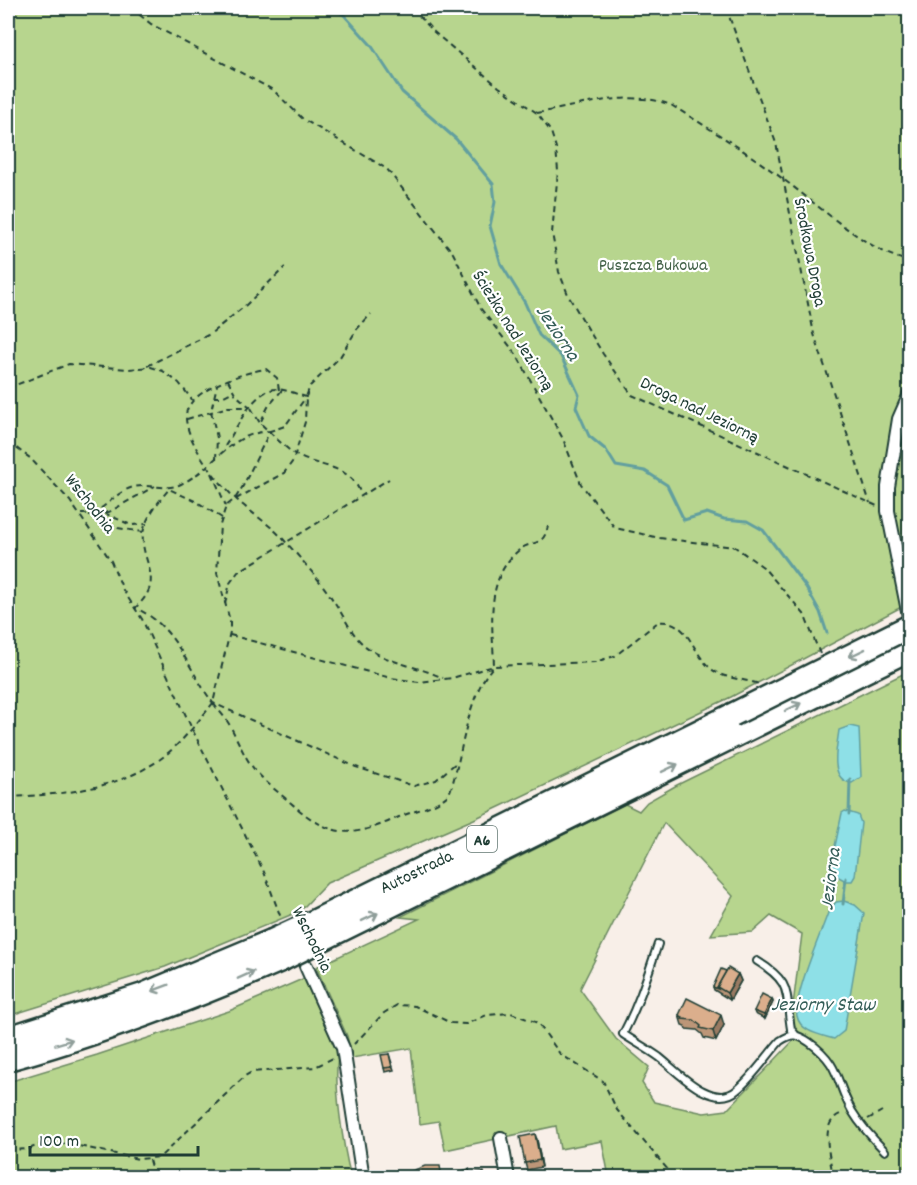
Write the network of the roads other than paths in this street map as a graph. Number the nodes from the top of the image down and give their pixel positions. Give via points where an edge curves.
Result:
1 (909, 394) edge
2 (909, 621) edge
3 (909, 627) edge
4 (909, 649) edge
5 (736, 724) junction
6 (625, 779) junction
7 (514, 834) junction
8 (279, 942) junction
9 (658, 944) dead end
10 (757, 961) dead end
11 (306, 966) dead end
12 (795, 1034) junction
13 (8, 1038) edge
14 (8, 1059) edge
15 (501, 1138) dead end
16 (885, 1151) dead end
17 (363, 1178) edge
18 (508, 1178) edge

1 - 2 street via 899,420 888,487 888,511
3 -> 5 highway, Autostrada / A6, bridge
5 -> 4 highway, Autostrada / A6
5 - 6 highway, Autostrada / A6
6 - 6 lane via 581,801
6 - 7 highway, Autostrada / A6
7 - 7 lane via 561,811
7 - 8 highway, Autostrada / A6, bridge via 313,933
8 -> 13 highway, Autostrada / A6 via 134,998
14 -> 8 highway, Autostrada / A6 via 124,1023 217,988
9 - 12 lane via 642,998 623,1034 656,1055 669,1069 710,1095 730,1095 780,1041
10 - 12 lane via 787,987 791,1029
11 - 17 street, Wschodnia via 343,1048
12 - 16 lane via 825,1054 834,1065 852,1111
15 - 18 street

